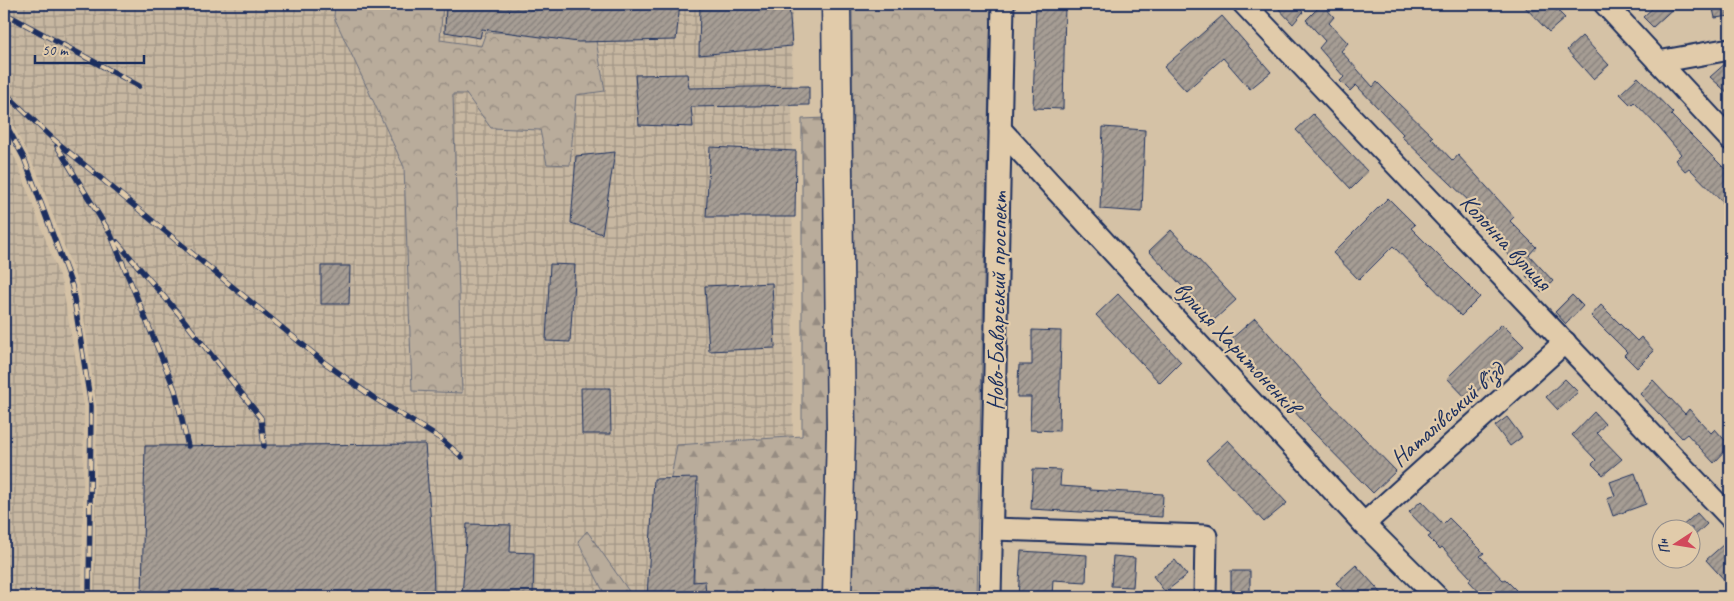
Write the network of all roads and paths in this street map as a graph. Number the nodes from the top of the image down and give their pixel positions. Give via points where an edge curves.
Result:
1 (836, 4) edge
2 (1002, 4) edge
3 (1244, 4) edge
4 (1605, 4) edge
5 (1730, 49) edge
6 (1658, 62) junction
7 (1000, 129) junction
8 (1730, 139) edge
9 (1565, 342) junction
10 (1730, 517) edge
11 (1364, 524) junction
12 (992, 529) junction
13 (837, 597) edge
14 (990, 597) edge
15 (1205, 597) edge
16 (1437, 597) edge

1 - 13 main road via 841,432
2 - 7 street, Ново-Баварський проспект
3 - 9 street, Колонна вулиця
4 - 6 street
5 - 6 street
6 - 8 street
7 - 11 street, вулиця Харитоненків
7 - 12 street, Ново-Баварський проспект
9 - 10 street, Колонна вулиця
9 - 11 street, Наталівський в'їзд
11 - 16 street, вулиця Харитоненків
12 - 14 street, Ново-Баварський проспект
12 - 15 street via 1206,536

